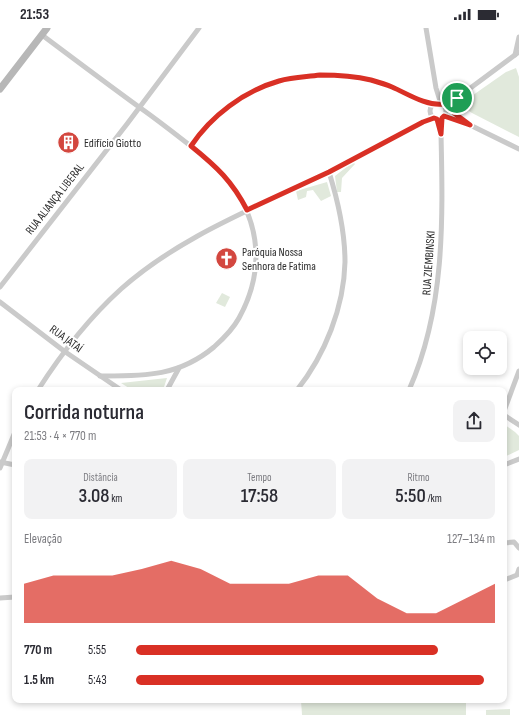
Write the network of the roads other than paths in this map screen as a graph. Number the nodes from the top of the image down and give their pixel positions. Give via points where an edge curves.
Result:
1 (47, 28) edge
2 (200, 28) edge
3 (426, 28) edge
4 (42, 35) junction
5 (519, 37) edge
6 (518, 55) edge
7 (0, 89) edge
8 (457, 98) junction
9 (421, 100) junction
10 (438, 104) junction
11 (140, 107) junction
12 (436, 116) junction
13 (470, 125) junction
14 (191, 146) junction
15 (519, 149) edge
16 (329, 172) junction
17 (247, 210) junction
18 (0, 287) edge
19 (0, 302) edge
20 (64, 351) junction
21 (179, 368) junction
22 (519, 371) edge
23 (100, 376) junction
24 (40, 387) edge
25 (116, 387) edge
26 (169, 387) edge
27 (299, 387) edge
28 (410, 387) edge
29 (507, 403) edge
30 (507, 416) edge
31 (519, 425) edge
32 (12, 439) edge
33 (519, 459) edge
34 (1, 464) edge
35 (507, 464) edge
36 (12, 465) edge
37 (507, 543) edge
38 (519, 548) edge
39 (519, 569) edge
40 (507, 579) edge
41 (12, 597) edge
42 (0, 598) edge

1 - 4 main road
2 - 11 street, RUA ALIANÇA LIBERAL
3 - 10 street
4 - 7 main road
4 - 11 street
5 - 6 street
6 - 8 street
8 - 10 street
8 - 13 street via 453,107 454,113
9 - 10 street
9 - 12 street
9 - 14 street via 390,86 344,75 294,78 263,87 229,106
10 - 12 street
10 - 12 street, RUA ZIEMBINSKI via 446,111
11 - 14 street
11 - 18 street, RUA ALIANÇA LIBERAL
12 - 13 street
12 - 16 street
12 - 28 street, RUA ZIEMBINSKI via 441,134 442,235 436,301 425,349
13 - 15 street
14 - 17 street via 217,167 230,182
16 - 17 street
16 - 27 street via 342,231 344,279 333,323 324,346
17 - 20 street via 194,237 144,270 120,290
17 - 21 street via 256,246 255,272 248,302 223,339 192,363
19 - 20 street, RUA JATAÍ
20 - 23 street, RUA JATAÍ
20 - 24 street
21 - 23 street via 153,375
21 - 26 street
22 - 29 street
23 - 25 street, RUA JATAÍ
30 - 31 street
32 - 34 street
33 - 35 street
34 - 36 street
37 - 38 street via 514,542
39 - 40 street via 515,576
41 - 42 street

